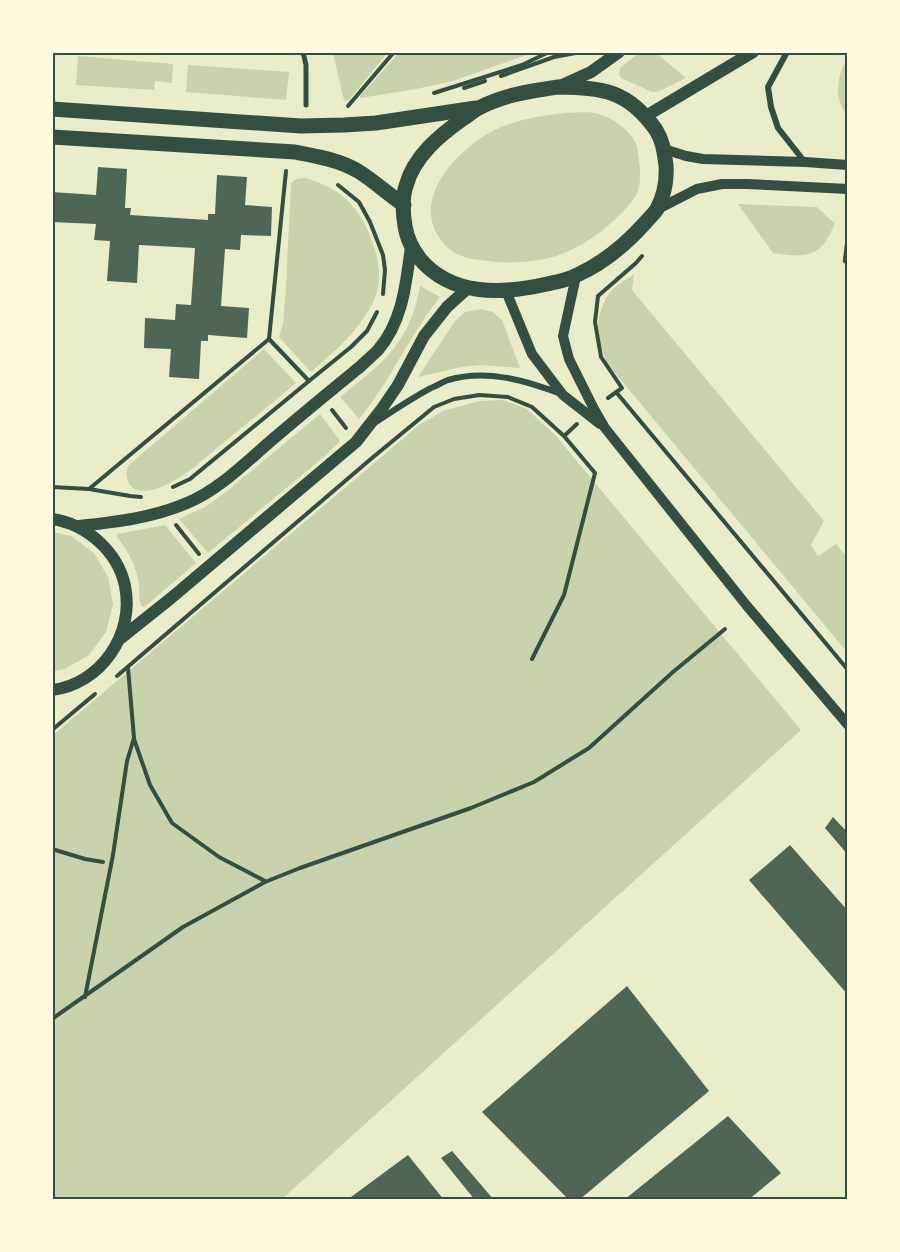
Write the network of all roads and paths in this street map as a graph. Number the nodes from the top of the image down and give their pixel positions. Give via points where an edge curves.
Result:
1 (303, 52) edge
2 (394, 52) edge
3 (549, 52) edge
4 (619, 52) edge
5 (753, 52) edge
6 (787, 52) edge
7 (558, 87) junction
8 (432, 94) dead end
9 (306, 105) joint
10 (358, 105) dead end
11 (348, 106) junction
12 (478, 108) junction
13 (52, 109) edge
14 (646, 116) junction
15 (52, 137) edge
16 (664, 149) junction
17 (295, 152) junction
18 (805, 162) junction
19 (848, 165) edge
20 (285, 172) junction
21 (294, 173) dead end
22 (329, 181) dead end
23 (848, 189) edge
24 (404, 205) junction
25 (656, 210) junction
26 (848, 237) edge
27 (411, 247) junction
28 (644, 254) dead end
29 (848, 263) edge
30 (576, 276) junction
31 (468, 288) junction
32 (506, 291) junction
33 (269, 339) junction
34 (309, 381) junction
35 (616, 392) junction
36 (563, 395) junction
37 (323, 397) junction
38 (591, 412) junction
39 (365, 429) junction
40 (564, 436) junction
41 (356, 441) junction
42 (52, 487) edge
43 (171, 488) dead end
44 (89, 489) junction
45 (165, 512) junction
46 (52, 519) edge
47 (78, 526) junction
48 (209, 567) junction
49 (724, 629) dead end
50 (121, 638) junction
51 (532, 659) dead end
52 (128, 667) junction
53 (848, 670) edge
54 (111, 681) dead end
55 (103, 688) dead end
56 (58, 690) edge
57 (52, 697) edge
58 (848, 725) edge
59 (52, 730) edge
60 (134, 738) junction
61 (52, 849) edge
62 (103, 861) dead end
63 (265, 882) junction
64 (85, 997) junction
65 (52, 1019) edge

1 - 9 street
2 - 11 path
3 - 8 path via 522,65
4 - 7 main road via 591,72
5 - 14 main road
6 - 18 street via 768,87 771,107 778,128
7 - 12 main road via 523,92
7 - 14 main road via 590,87 610,92
9 - 11 path
10 - 11 path
12 - 13 main road via 344,126
12 - 24 main road via 426,151 405,186
14 - 16 main road
15 - 17 main road
16 - 18 street via 703,159
16 - 25 main road via 666,173
17 - 20 path
17 - 24 main road via 358,171
18 - 19 street
20 - 21 path
20 - 33 path
22 - 34 path via 359,202 370,222 383,255 384,292 367,331
23 - 25 street via 722,184 698,189
24 - 27 main road
25 - 30 main road via 608,257
26 - 29 lane
27 - 31 main road via 428,268
27 - 37 main road via 400,312 392,328 379,348
28 - 35 path via 598,296 595,322 601,357 622,388
30 - 32 main road
30 - 38 street via 563,336
31 - 32 main road
31 - 39 main road via 424,336 398,385
32 - 36 street via 532,354
33 - 34 path
33 - 44 path
34 - 37 path
34 - 43 path via 190,479
35 - 38 path
35 - 53 path
36 - 38 street
36 - 39 street via 535,384 480,375 447,381 410,399
37 - 41 path
37 - 45 main road via 202,496
38 - 40 path
38 - 58 street
39 - 41 main road
40 - 51 path via 595,473 564,595
40 - 52 path via 532,407 508,397 479,395 435,407
41 - 48 main road
42 - 44 path
44 - 45 path via 151,498
45 - 47 main road
45 - 48 path
46 - 47 main road
47 - 50 main road via 100,541 116,562 125,586 127,612
48 - 50 main road
49 - 63 path via 589,748 534,782
50 - 56 main road via 98,670
52 - 54 path
52 - 60 path
55 - 59 path
56 - 57 main road
60 - 63 path via 150,785 172,823 219,857
60 - 64 path
61 - 62 path
63 - 64 path via 183,927
64 - 65 path

